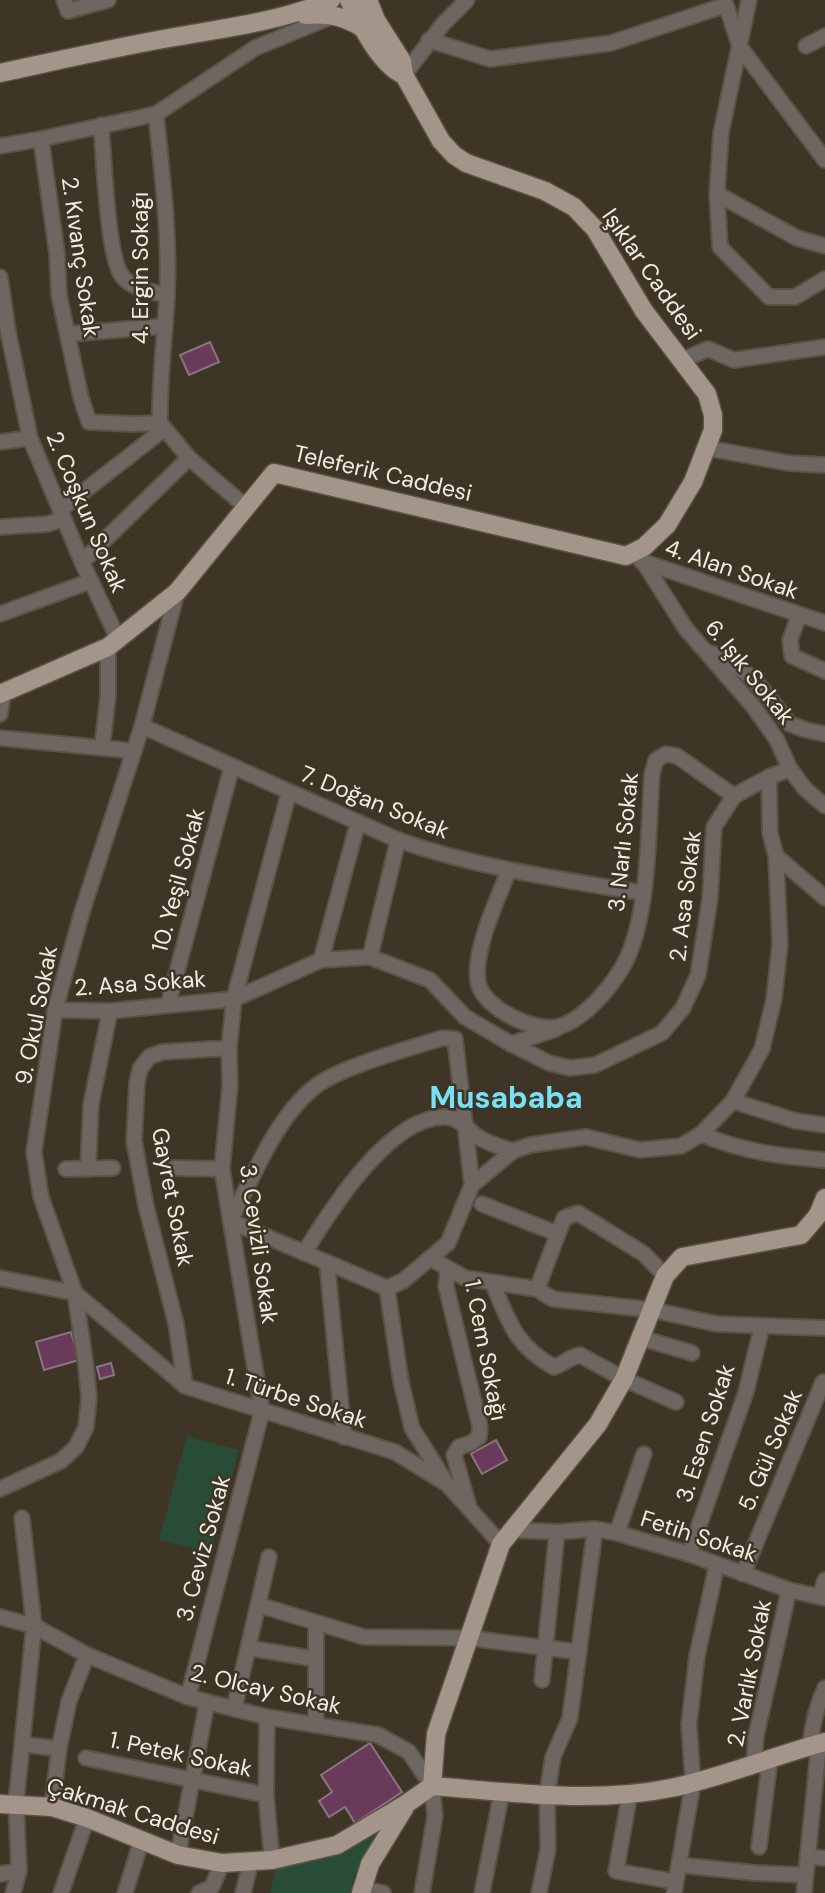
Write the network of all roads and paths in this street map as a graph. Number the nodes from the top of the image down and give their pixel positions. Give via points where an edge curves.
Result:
1 (108, 0) edge
2 (467, 0) edge
3 (749, 0) edge
4 (357, 2) edge
5 (729, 2) edge
6 (66, 5) edge
7 (334, 7) edge
8 (370, 24) junction
9 (825, 36) edge
10 (429, 40) junction
11 (806, 46) dead end
12 (740, 47) junction
13 (0, 74) edge
14 (404, 75) junction
15 (156, 114) junction
16 (101, 125) junction
17 (41, 139) junction
18 (0, 146) edge
19 (825, 160) edge
20 (717, 194) junction
21 (825, 246) edge
22 (0, 277) edge
23 (825, 279) edge
24 (167, 295) junction
25 (165, 326) junction
26 (4, 332) edge
27 (68, 334) junction
28 (825, 347) edge
29 (682, 360) junction
30 (162, 426) junction
31 (30, 438) junction
32 (0, 442) edge
33 (707, 448) junction
34 (188, 458) junction
35 (825, 465) edge
36 (246, 507) junction
37 (61, 515) junction
38 (48, 524) junction
39 (0, 527) edge
40 (0, 533) edge
41 (626, 556) junction
42 (82, 562) junction
43 (644, 563) junction
44 (91, 581) junction
45 (177, 592) junction
46 (0, 614) edge
47 (799, 615) junction
48 (825, 623) edge
49 (113, 643) junction
50 (707, 652) junction
51 (825, 671) edge
52 (2, 693) edge
53 (0, 714) edge
54 (142, 726) junction
55 (825, 734) edge
56 (0, 738) edge
57 (102, 748) junction
58 (134, 751) junction
59 (232, 766) junction
60 (790, 769) junction
61 (769, 777) junction
62 (289, 792) junction
63 (734, 796) junction
64 (825, 806) edge
65 (358, 822) junction
66 (398, 840) junction
67 (776, 856) junction
68 (509, 870) junction
69 (643, 893) junction
70 (825, 898) edge
71 (370, 957) junction
72 (321, 960) junction
73 (234, 999) junction
74 (168, 1005) junction
75 (55, 1010) junction
76 (110, 1011) junction
77 (559, 1027) junction
78 (510, 1044) junction
79 (229, 1048) junction
80 (733, 1101) junction
81 (465, 1125) junction
82 (825, 1125) edge
83 (701, 1134) junction
84 (513, 1151) junction
85 (825, 1160) edge
86 (113, 1168) dead end
87 (173, 1168) dead end
88 (66, 1169) dead end
89 (88, 1169) junction
90 (222, 1169) junction
91 (472, 1185) junction
92 (825, 1198) edge
93 (482, 1204) dead end
94 (230, 1221) junction
95 (558, 1234) junction
96 (304, 1253) junction
97 (430, 1258) junction
98 (327, 1263) junction
99 (448, 1269) junction
100 (665, 1276) junction
101 (0, 1278) edge
102 (492, 1282) junction
103 (387, 1288) junction
104 (537, 1289) junction
105 (75, 1293) junction
106 (653, 1310) junction
107 (762, 1326) junction
108 (825, 1328) edge
109 (641, 1338) junction
110 (692, 1353) dead end
111 (624, 1379) junction
112 (823, 1382) dead end
113 (185, 1387) junction
114 (676, 1402) dead end
115 (262, 1411) junction
116 (344, 1437) junction
117 (644, 1454) dead end
118 (447, 1484) junction
119 (0, 1489) edge
120 (469, 1508) junction
121 (22, 1518) dead end
122 (595, 1529) junction
123 (557, 1532) junction
124 (617, 1533) junction
125 (508, 1537) junction
126 (689, 1554) junction
127 (270, 1556) dead end
128 (717, 1564) junction
129 (743, 1574) junction
130 (825, 1580) edge
131 (789, 1590) junction
132 (822, 1598) edge
133 (259, 1605) junction
134 (0, 1617) edge
135 (316, 1623) junction
136 (34, 1626) junction
137 (468, 1638) junction
138 (544, 1647) junction
139 (249, 1648) junction
140 (579, 1652) junction
141 (87, 1655) junction
142 (316, 1659) junction
143 (542, 1681) dead end
144 (825, 1688) edge
145 (188, 1697) junction
146 (207, 1703) junction
147 (234, 1709) junction
148 (267, 1717) junction
149 (316, 1725) junction
150 (22, 1744) junction
151 (818, 1744) edge
152 (59, 1749) junction
153 (86, 1758) dead end
154 (762, 1762) junction
155 (192, 1781) junction
156 (693, 1783) junction
157 (432, 1786) junction
158 (502, 1791) junction
159 (630, 1793) junction
160 (547, 1794) junction
161 (267, 1795) junction
162 (8, 1804) edge
163 (406, 1804) junction
164 (52, 1807) junction
165 (87, 1818) junction
166 (142, 1839) junction
167 (759, 1847) dead end
168 (178, 1855) junction
169 (808, 1857) junction
170 (825, 1857) edge
171 (272, 1860) junction
172 (251, 1861) junction
173 (222, 1863) junction
174 (679, 1865) junction
175 (19, 1871) junction
176 (0, 1874) edge
177 (806, 1875) junction
178 (675, 1887) edge
179 (362, 1891) edge
180 (13, 1893) edge
181 (61, 1893) edge
182 (125, 1893) edge
183 (199, 1893) edge
184 (243, 1893) edge
185 (383, 1893) edge
186 (422, 1893) edge
187 (482, 1893) edge
188 (539, 1893) edge
189 (804, 1893) edge

1 - 6 street
2 - 10 street
3 - 12 street
4 - 7 main road
4 - 8 main road, Işıklar Caddesi
5 - 10 street via 611,43 490,59
5 - 12 street
7 - 8 main road via 349,19
7 - 13 main road
7 - 15 street via 255,48
8 - 14 main road, Işıklar Caddesi via 402,61
9 - 11 street
10 - 14 street
12 - 19 street
12 - 20 street via 721,133
14 - 29 main road, Işıklar Caddesi via 441,141 454,155 574,207 595,229 644,311
15 - 16 street
15 - 24 street, 4. Ergin Sokağı via 167,227
16 - 17 street
16 - 24 street via 113,255 123,278
17 - 18 street
17 - 27 street, 2. Kıvanç Sokak via 59,295
20 - 21 street via 797,239
20 - 23 street via 720,247 769,297 795,297
22 - 26 street, 2. Coşkun Sokak
24 - 25 street, 4. Ergin Sokağı
25 - 27 street
25 - 30 street, 4. Ergin Sokağı
26 - 31 street, 2. Coşkun Sokak
27 - 30 street, 2. Kıvanç Sokak via 89,422
28 - 29 street via 734,360 708,349
29 - 33 main road, Işıklar Caddesi via 707,394 713,415
30 - 34 street
30 - 37 street
31 - 32 street
31 - 37 street, 2. Coşkun Sokak
33 - 35 street
33 - 41 main road, Işıklar Caddesi via 667,525 644,547
34 - 36 street
34 - 42 street
36 - 41 main road, Teleferik Caddesi via 274,473
36 - 45 main road, Teleferik Caddesi
37 - 38 street
37 - 42 street, 2. Coşkun Sokak
38 - 39 street
38 - 40 street
41 - 43 street, 4. Alan Sokak
42 - 44 street, 2. Coşkun Sokak
43 - 47 street, 4. Alan Sokak
43 - 50 street, 6. Işık Sokak
44 - 46 street
44 - 49 street, 2. Coşkun Sokak
45 - 49 main road, Teleferik Caddesi
45 - 54 street, 9. Okul Sokak
47 - 48 street, 4. Alan Sokak
47 - 51 street via 790,640 792,656
49 - 52 main road, Teleferik Caddesi
49 - 57 street
50 - 55 street via 723,657 753,678 790,724
50 - 60 street, 6. Işık Sokak via 753,706
52 - 53 street
54 - 58 street, 9. Okul Sokak
54 - 59 street, 7. Doğan Sokak
56 - 57 street
57 - 58 street
58 - 75 street, 9. Okul Sokak
59 - 62 street, 7. Doğan Sokak
59 - 74 street, 10. Yeşil Sokak
60 - 61 street, 2. Asa Sokak
60 - 64 street, 6. Işık Sokak
61 - 63 street, 2. Asa Sokak
61 - 67 street via 770,833
62 - 65 street, 7. Doğan Sokak
62 - 73 street, 3. Cevizli Sokak
63 - 69 street, 3. Narlı Sokak via 677,756 666,754 656,760
63 - 78 street, 2. Asa Sokak via 714,827 710,898 698,975 684,1008 662,1033 596,1065 570,1068
65 - 66 street, 7. Doğan Sokak
65 - 72 street
66 - 68 street, 7. Doğan Sokak via 439,855
66 - 71 street
67 - 70 street
67 - 80 street via 780,944 774,999 762,1049
68 - 69 street, 7. Doğan Sokak
68 - 77 street via 485,937 477,968 479,986 492,1007 513,1019
69 - 77 street, 3. Narlı Sokak via 623,966 581,1015
71 - 72 street, 2. Asa Sokak
71 - 78 street, 2. Asa Sokak via 430,980 465,1017
72 - 73 street, 2. Asa Sokak
73 - 74 street, 2. Asa Sokak
73 - 79 street, 3. Cevizli Sokak
74 - 76 street, 2. Asa Sokak
75 - 76 street, 2. Asa Sokak
75 - 105 street, 9. Okul Sokak via 34,1152 41,1197
76 - 89 street via 91,1104
77 - 78 street, 3. Narlı Sokak
79 - 90 street, 3. Cevizli Sokak
79 - 113 street, Gayret Sokak via 162,1052 149,1057 137,1083 134,1141 176,1324
80 - 82 street via 796,1122
80 - 83 street
81 - 84 street via 477,1136
81 - 91 street
81 - 94 street via 455,1039 442,1038 348,1070 313,1088 283,1120
81 - 96 street via 450,1117 432,1118 399,1135 359,1171
83 - 84 street via 681,1146 640,1150 586,1137
83 - 85 street via 766,1154
84 - 91 street
86 - 89 street
87 - 90 street
88 - 89 street
90 - 94 street, 3. Cevizli Sokak
91 - 97 street via 448,1243
92 - 100 main road via 801,1235 682,1258
93 - 95 street
94 - 96 street
94 - 115 street, 3. Cevizli Sokak
95 - 100 street via 564,1218 578,1213 644,1254
95 - 104 street
96 - 98 street
97 - 99 street
97 - 103 street
98 - 103 street
98 - 116 street
99 - 102 street via 465,1278
99 - 120 street, 1. Cem Sokağı via 446,1286 480,1427 479,1437 458,1447 454,1455
100 - 106 main road
101 - 105 street
102 - 104 street
102 - 111 street via 517,1338 541,1360 554,1367 580,1355
103 - 118 street via 412,1428
104 - 106 street via 554,1299
105 - 113 street, 1. Türbe Sokak
105 - 119 street, 9. Okul Sokak via 89,1397 86,1427 76,1447 61,1461
106 - 107 street via 716,1324
106 - 109 main road
107 - 108 street
107 - 126 street, 3. Esen Sokak via 746,1392
109 - 110 street
109 - 111 main road
111 - 114 street
111 - 125 main road via 598,1424
112 - 129 street, 5. Gül Sokak
113 - 115 street, 1. Türbe Sokak
115 - 116 street, 1. Türbe Sokak
115 - 145 street, 3. Ceviz Sokak
116 - 118 street, 1. Türbe Sokak via 395,1452
117 - 124 street
118 - 120 street, 1. Türbe Sokak
120 - 125 street, 1. Türbe Sokak
121 - 136 street
122 - 123 street, Fetih Sokak
122 - 124 street, Fetih Sokak
122 - 140 street
123 - 125 street, Fetih Sokak
123 - 138 street
124 - 126 street, Fetih Sokak
125 - 137 main road
126 - 128 street, Fetih Sokak
127 - 133 street
128 - 129 street, Fetih Sokak
128 - 156 street via 690,1724
129 - 131 street, Fetih Sokak
130 - 132 street
131 - 132 street, Fetih Sokak
131 - 154 street, 2. Varlık Sokak via 756,1736
133 - 135 street
133 - 139 street
134 - 136 street, 2. Olcay Sokak
135 - 137 street via 364,1637
135 - 142 street
136 - 141 street, 2. Olcay Sokak
136 - 150 street
137 - 138 street
137 - 157 main road via 436,1734
138 - 140 street
138 - 143 street
139 - 142 street
139 - 147 street
140 - 160 street via 569,1718 554,1757
141 - 145 street, 2. Olcay Sokak
141 - 152 street via 69,1701
142 - 149 street
144 - 151 street via 811,1728
145 - 146 street, 2. Olcay Sokak
146 - 147 street, 2. Olcay Sokak
146 - 155 street
147 - 148 street, 2. Olcay Sokak
148 - 149 street, 2. Olcay Sokak
148 - 161 street
149 - 157 street, 2. Olcay Sokak via 378,1735 409,1752
150 - 152 street
150 - 162 street
151 - 154 main road
151 - 169 street
152 - 164 street
153 - 155 street, 1. Petek Sokak
154 - 156 main road
154 - 167 street, 2. Varlık Sokak
155 - 161 street, 1. Petek Sokak
155 - 168 street
156 - 159 main road
156 - 174 street
157 - 158 main road
157 - 163 main road, Çakmak Caddesi
157 - 186 street via 435,1816
158 - 160 main road
158 - 187 street
159 - 160 main road
159 - 178 street via 616,1871
160 - 188 street via 548,1849
161 - 171 street
162 - 164 main road, Çakmak Caddesi
162 - 175 street
163 - 171 main road, Çakmak Caddesi via 337,1845
163 - 179 main road via 370,1864
164 - 165 main road, Çakmak Caddesi
165 - 166 main road, Çakmak Caddesi
165 - 181 street
166 - 168 main road, Çakmak Caddesi
166 - 182 street
168 - 173 main road, Çakmak Caddesi
169 - 170 street
169 - 177 street
171 - 172 main road, Çakmak Caddesi
172 - 173 main road, Çakmak Caddesi
172 - 184 street
173 - 183 street via 212,1887
174 - 177 street
174 - 178 street
175 - 176 street
175 - 180 street
177 - 189 street
179 - 185 street

